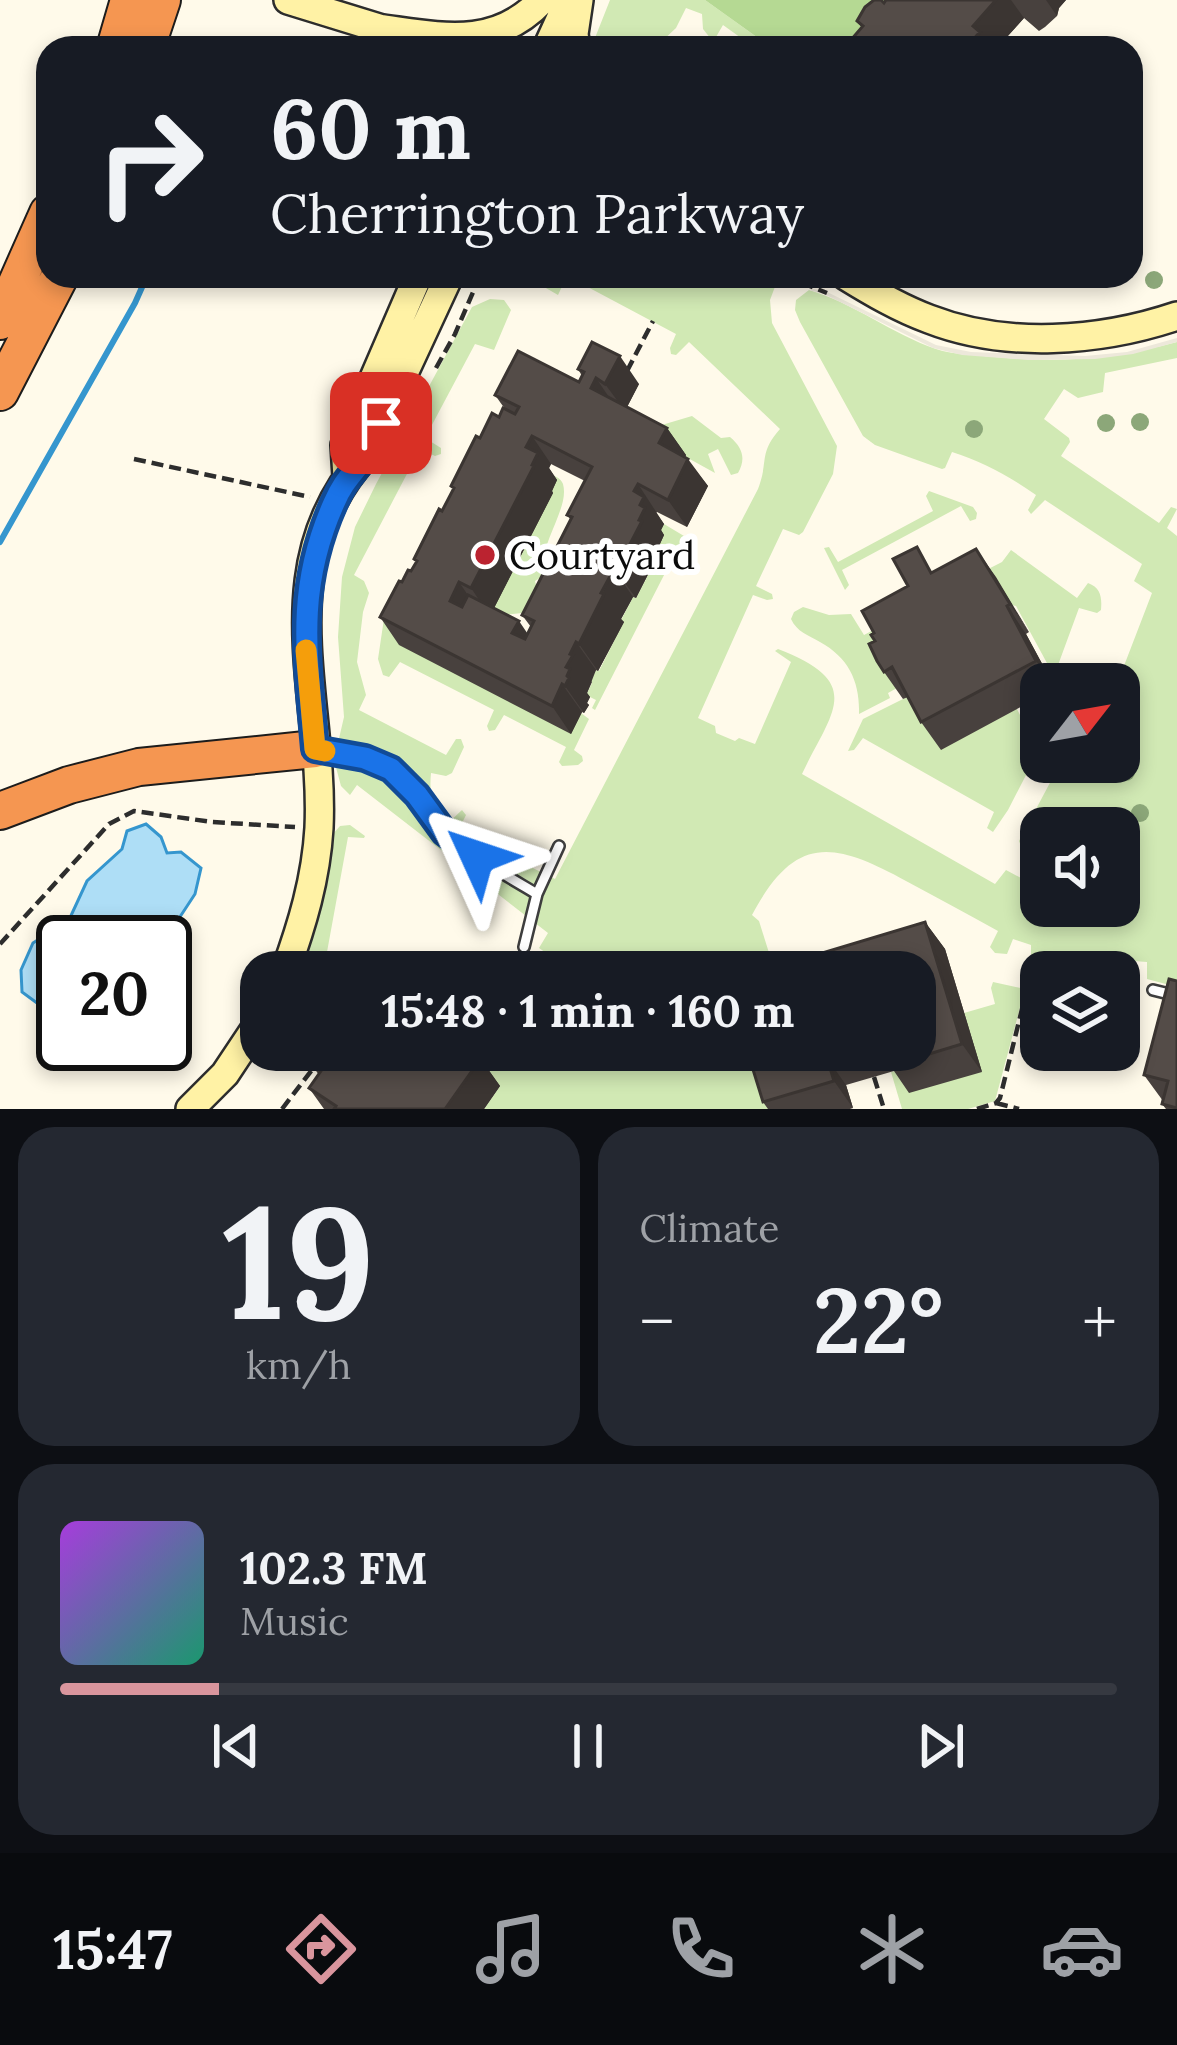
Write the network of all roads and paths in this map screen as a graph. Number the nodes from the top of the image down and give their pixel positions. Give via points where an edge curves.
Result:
1 (129, 0) edge
2 (162, 0) edge
3 (288, 0) edge
4 (542, 0) edge
5 (569, 0) edge
6 (579, 0) edge
7 (377, 28) junction
8 (118, 36) edge
9 (150, 36) edge
10 (402, 36) edge
11 (552, 36) edge
12 (574, 36) edge
13 (36, 240) edge
14 (54, 288) edge
15 (413, 288) edge
16 (443, 288) edge
17 (475, 288) edge
18 (867, 288) edge
19 (1177, 316) edge
20 (0, 321) edge
21 (652, 321) dead end
22 (432, 374) dead end
23 (624, 376) edge
24 (0, 392) edge
25 (134, 459) dead end
26 (341, 489) junction
27 (315, 749) junction
28 (0, 812) edge
29 (319, 828) junction
30 (559, 846) dead end
31 (537, 894) junction
32 (0, 944) edge
33 (524, 947) dead end
34 (292, 951) edge
35 (1153, 990) dead end
36 (1177, 997) edge
37 (1020, 1020) edge
38 (240, 1052) edge
39 (310, 1071) edge
40 (874, 1077) dead end
41 (996, 1103) junction
42 (286, 1108) edge
43 (190, 1109) edge
44 (884, 1109) edge
45 (977, 1109) edge
46 (1019, 1109) edge

1 - 8 highway
2 - 9 highway
3 - 7 main road
4 - 7 main road via 509,26 481,35
5 - 11 main road
6 - 12 main road
7 - 10 main road
13 - 20 highway
14 - 24 highway
15 - 26 main road via 345,445
16 - 26 main road via 366,455
17 - 22 path
18 - 19 main road via 929,320 990,334 1093,336
21 - 23 path
25 - 26 path
26 - 27 main road via 320,537 306,607
27 - 28 highway via 139,766
27 - 29 main road
27 - 31 lane via 391,769 444,832
29 - 32 path via 134,811 109,824
29 - 34 main road
30 - 31 lane
31 - 33 lane
35 - 36 lane
37 - 41 path
38 - 43 main road
39 - 42 path
40 - 44 path
41 - 45 path
41 - 46 path

